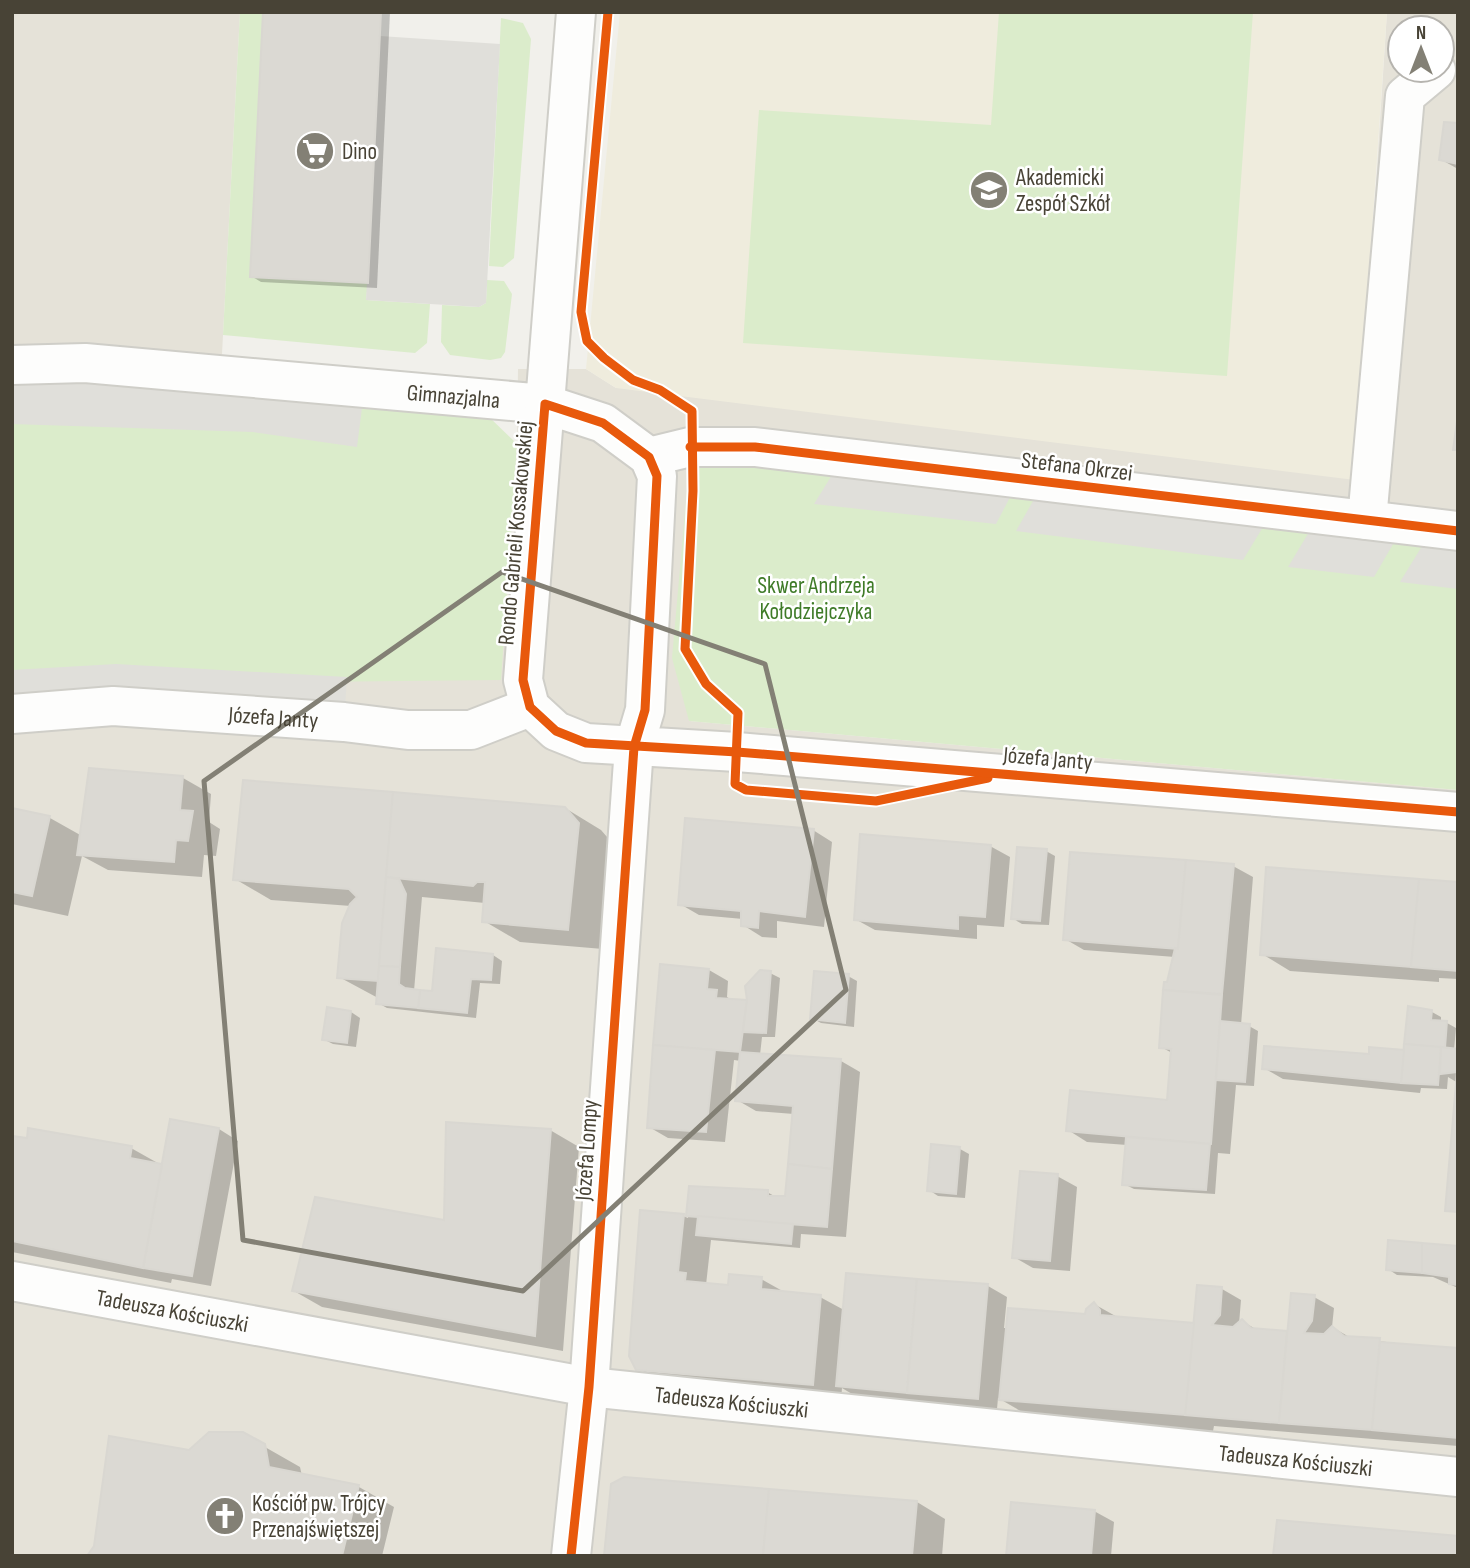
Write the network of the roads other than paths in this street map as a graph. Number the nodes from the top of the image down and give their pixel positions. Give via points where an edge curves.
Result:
1 (576, 12) edge
2 (1419, 84) edge
3 (12, 365) edge
4 (545, 404) junction
5 (649, 457) junction
6 (1367, 520) junction
7 (1458, 531) edge
8 (530, 707) junction
9 (12, 713) edge
10 (634, 747) junction
11 (1458, 812) edge
12 (12, 1281) edge
13 (589, 1387) junction
14 (1458, 1477) edge
15 (571, 1556) edge

1 - 4 street
2 - 6 street via 1405,96
3 - 4 street, Gimnazjalna via 85,363
4 - 5 street, Rondo Gabrieli Kossakowskiej via 603,423
4 - 8 street, Rondo Gabrieli Kossakowskiej via 523,680
5 - 6 street, Stefana Okrzei via 691,447 755,447
5 - 10 street via 657,476 653,558 645,710
6 - 7 street, Stefana Okrzei
8 - 9 street, Józefa Janty via 471,730 408,730 113,706
8 - 10 street via 556,731 586,743
10 - 11 street, Józefa Janty
10 - 13 street, Józefa Lompy
12 - 13 street, Tadeusza Kościuszki
13 - 14 street, Tadeusza Kościuszki
13 - 15 street, Józefa Lompy

